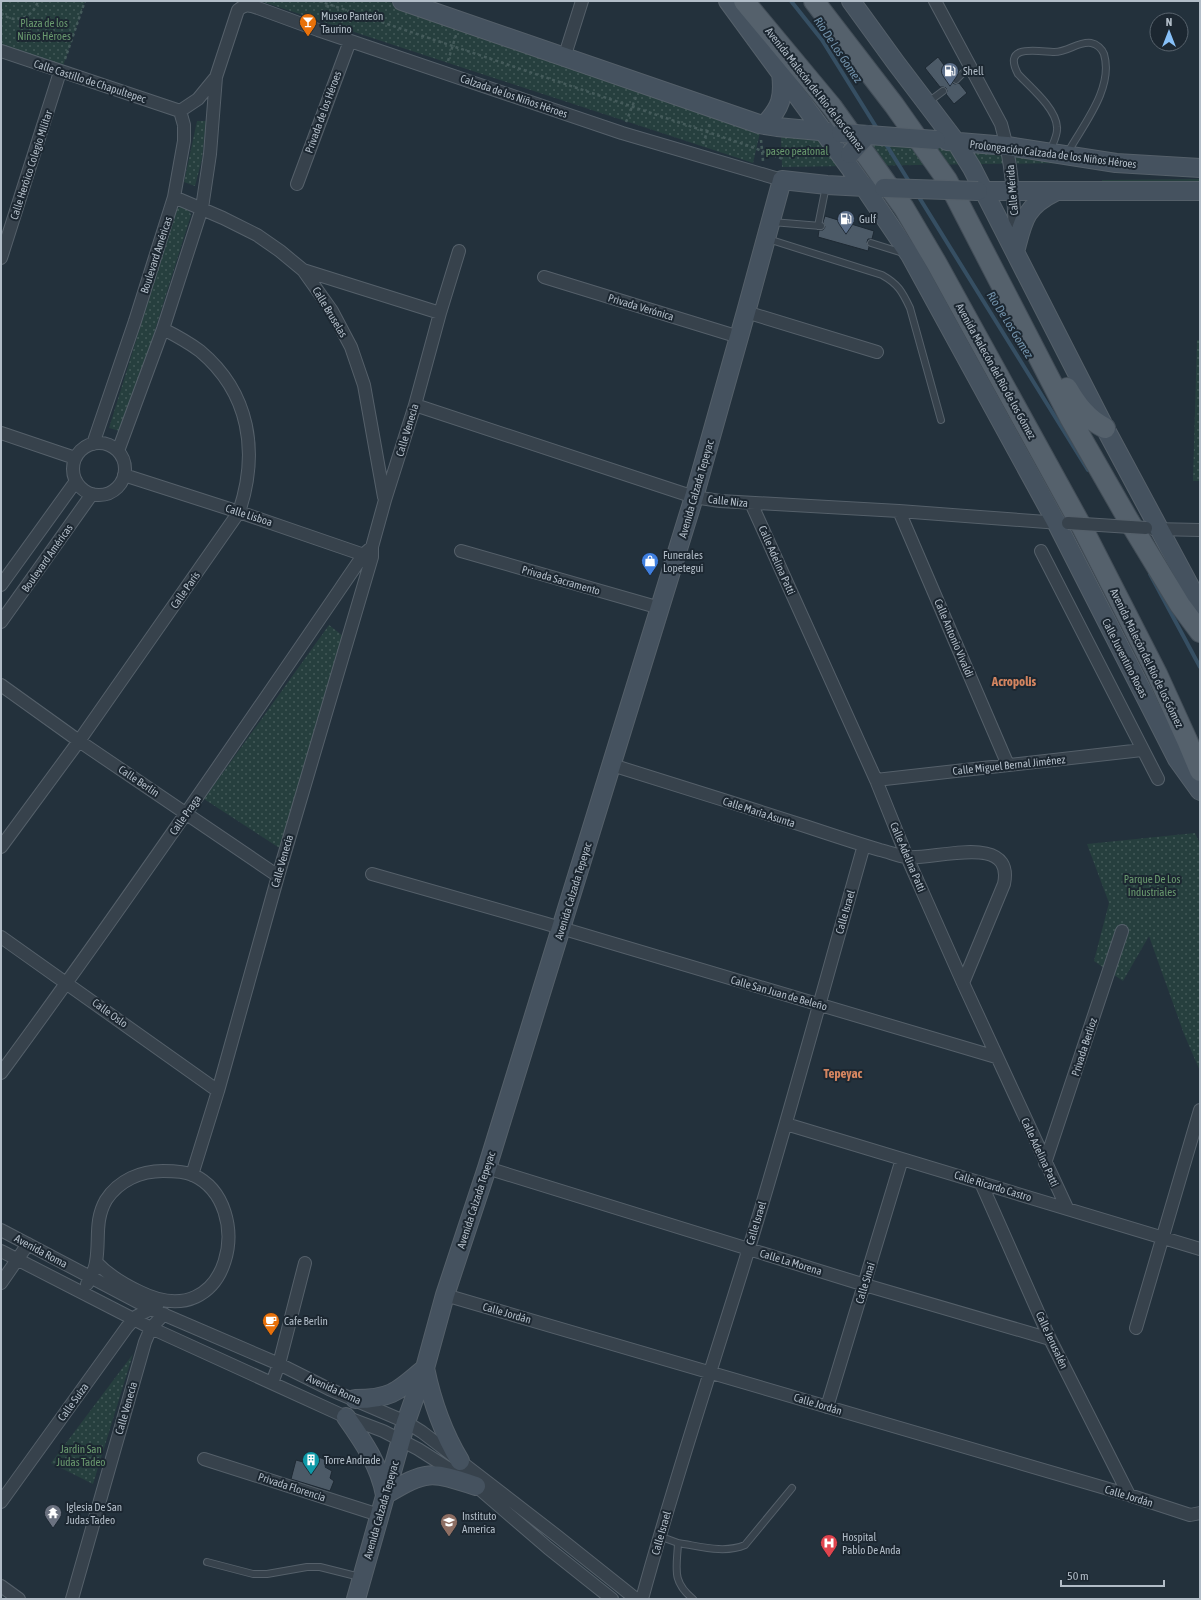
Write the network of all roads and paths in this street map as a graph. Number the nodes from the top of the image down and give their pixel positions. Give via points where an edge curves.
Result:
1 (38, 1) edge
2 (85, 1) edge
3 (319, 1) edge
4 (402, 1) edge
5 (582, 1) edge
6 (728, 1) edge
7 (744, 1) edge
8 (814, 1) edge
9 (830, 1) edge
10 (851, 1) edge
11 (935, 1) edge
12 (330, 3) edge
13 (1, 13) edge
14 (461, 21) junction
15 (318, 30) junction
16 (350, 41) junction
17 (452, 46) junction
18 (1, 51) edge
19 (564, 58) junction
20 (970, 66) junction
21 (60, 72) junction
22 (444, 72) junction
23 (781, 73) junction
24 (216, 77) junction
25 (956, 80) dead end
26 (641, 83) junction
27 (943, 91) dead end
28 (926, 104) junction
29 (894, 105) junction
30 (632, 107) junction
31 (716, 109) junction
32 (180, 111) junction
33 (761, 125) junction
34 (822, 131) junction
35 (622, 132) junction
36 (707, 132) junction
37 (868, 134) junction
38 (956, 142) junction
39 (1007, 146) junction
40 (762, 152) junction
41 (1058, 154) junction
42 (698, 156) junction
43 (848, 157) junction
44 (783, 159) dead end
45 (1200, 168) edge
46 (763, 176) junction
47 (782, 180) junction
48 (947, 180) junction
49 (298, 184) dead end
50 (827, 185) junction
51 (864, 187) junction
52 (981, 191) junction
53 (1200, 191) edge
54 (1014, 192) junction
55 (1055, 192) junction
56 (174, 198) junction
57 (202, 208) junction
58 (768, 230) junction
59 (870, 243) dead end
60 (459, 251) dead end
61 (1015, 252) junction
62 (910, 255) junction
63 (1, 258) edge
64 (303, 270) junction
65 (544, 277) dead end
66 (746, 312) junction
67 (440, 313) junction
68 (163, 329) junction
69 (739, 337) junction
70 (877, 352) dead end
71 (415, 406) junction
72 (941, 420) dead end
73 (1104, 428) junction
74 (1, 433) edge
75 (93, 444) junction
76 (118, 451) junction
77 (75, 458) junction
78 (124, 475) junction
79 (76, 481) junction
80 (92, 494) junction
81 (694, 497) junction
82 (385, 500) junction
83 (751, 503) junction
84 (899, 511) junction
85 (239, 512) junction
86 (1062, 523) junction
87 (1152, 529) junction
88 (1200, 530) edge
89 (461, 551) dead end
90 (1041, 551) dead end
91 (369, 553) junction
92 (1, 585) edge
93 (1200, 605) edge
94 (660, 608) junction
95 (1, 622) edge
96 (1200, 632) edge
97 (1, 685) edge
98 (79, 740) junction
99 (1142, 750) junction
100 (612, 764) junction
101 (1008, 764) junction
102 (1200, 771) edge
103 (1158, 779) dead end
104 (876, 780) junction
105 (1200, 791) edge
106 (186, 813) junction
107 (864, 845) junction
108 (1, 847) edge
109 (907, 857) junction
110 (372, 874) dead end
111 (278, 876) junction
112 (562, 928) junction
113 (1122, 931) dead end
114 (1, 937) edge
115 (67, 983) junction
116 (963, 983) junction
117 (819, 1005) junction
118 (996, 1057) junction
119 (1, 1073) edge
120 (218, 1091) junction
121 (1200, 1110) edge
122 (786, 1124) junction
123 (902, 1159) junction
124 (1045, 1163) junction
125 (487, 1168) junction
126 (192, 1175) junction
127 (981, 1183) junction
128 (1067, 1208) junction
129 (1, 1230) edge
130 (1162, 1238) junction
131 (28, 1244) junction
132 (748, 1249) junction
133 (1200, 1249) edge
134 (1, 1251) edge
135 (17, 1260) junction
136 (96, 1262) junction
137 (305, 1263) dead end
138 (90, 1277) junction
139 (1, 1283) edge
140 (865, 1284) junction
141 (83, 1292) junction
142 (446, 1296) junction
143 (164, 1301) junction
144 (151, 1309) junction
145 (164, 1314) junction
146 (133, 1320) junction
147 (151, 1328) junction
148 (1136, 1328) dead end
149 (1050, 1339) junction
150 (279, 1364) junction
151 (425, 1368) junction
152 (709, 1372) junction
153 (272, 1383) junction
154 (355, 1399) junction
155 (827, 1407) junction
156 (346, 1417) junction
157 (406, 1422) junction
158 (401, 1440) junction
159 (204, 1459) dead end
160 (460, 1460) junction
161 (476, 1486) junction
162 (792, 1488) dead end
163 (385, 1496) junction
164 (1128, 1496) junction
165 (1, 1502) edge
166 (1195, 1514) edge
167 (379, 1515) junction
168 (557, 1536) junction
169 (659, 1536) junction
170 (678, 1543) junction
171 (548, 1548) junction
172 (207, 1562) dead end
173 (362, 1578) junction
174 (1, 1586) edge
175 (18, 1599) edge
176 (72, 1599) edge
177 (356, 1599) edge
178 (612, 1599) edge
179 (636, 1599) edge
180 (642, 1599) edge
181 (693, 1599) edge

1 - 13 path via 36,8 25,18 11,19
2 - 21 path
3 - 12 path
4 - 14 street
5 - 19 street
6 - 23 street, Avenida Malecón del Río de los Gómez
7 - 102 main road, Avenida Malecón del Río de los Gómez via 832,107 904,208 1083,529 1157,674
8 - 29 main road
9 - 29 main road
10 - 28 street
11 - 20 street, Calle Mérida
12 - 15 path
12 - 17 path
14 - 17 path
14 - 19 street
15 - 16 street, Calzada de los Niños Héroes
15 - 24 street, Calzada de los Niños Héroes via 249,5 242,6 238,10
16 - 22 street, Calzada de los Niños Héroes
16 - 49 street, Privada de los Héroes
17 - 22 path
17 - 30 path
18 - 21 street, Calle Castillo de Chapultepec
19 - 26 street
20 - 25 lane
20 - 39 street, Calle Mérida via 1001,124
21 - 32 street, Calle Castillo de Chapultepec
21 - 63 street, Calle Heróico Colegio Militar
22 - 35 street, Calzada de los Niños Héroes
23 - 33 street via 781,101 774,114
23 - 34 street, Avenida Malecón del Río de los Gómez
24 - 32 street via 198,99
24 - 57 street via 210,154
26 - 30 path
26 - 31 street
27 - 28 lane
28 - 38 street
29 - 48 main road
30 - 35 path
30 - 36 path
31 - 33 street
31 - 36 path
32 - 56 street, Boulevard Américas via 184,125 184,142
33 - 34 street, Prolongación Calzada de los Niños Héroes
33 - 40 path
34 - 37 street, Prolongación Calzada de los Niños Héroes, bridge
34 - 43 street, Avenida Malecón del Río de los Gómez
35 - 42 street, Calzada de los Niños Héroes
36 - 40 path
36 - 42 path
37 - 38 street, Prolongación Calzada de los Niños Héroes, bridge
37 - 43 street, bridge
38 - 39 street, Prolongación Calzada de los Niños Héroes
38 - 52 street
39 - 41 street, Prolongación Calzada de los Niños Héroes
39 - 54 street, Calle Mérida
40 - 44 path
40 - 46 path
41 - 41 lane via 1092,113 1106,75 1103,50 1097,45 1090,43 1066,51 1030,50 1016,54 1014,68 1050,108 1055,118
41 - 45 street, Prolongación Calzada de los Niños Héroes via 1116,163
42 - 46 street, Calzada de los Niños Héroes
43 - 51 street, Avenida Malecón del Río de los Gómez
46 - 47 street, Calzada de los Niños Héroes
47 - 50 street
47 - 58 street, Avenida Calzada Tepeyac
48 - 73 main road via 974,213 1069,393 1086,415
48 - 96 main road via 1070,418 1180,605
50 - 51 street
50 - 58 lane via 819,226
51 - 52 street, bridge
51 - 62 street, Avenida Malecón del Río de los Gómez
52 - 54 street
52 - 61 street
53 - 55 street
54 - 55 street
54 - 61 street, Calle Mérida
55 - 61 street via 1041,199 1028,214
56 - 57 street, Calle Bruselas
56 - 75 street, Boulevard Américas
57 - 64 street, Calle Bruselas via 257,235
57 - 68 street
58 - 66 street, Avenida Calzada Tepeyac
58 - 72 lane via 894,282 910,308
59 - 62 lane
60 - 67 street, Calle Venecia
61 - 73 street
62 - 86 street, Avenida Malecón del Río de los Gómez
64 - 67 street
64 - 82 street, Calle Bruselas via 332,311 351,347 364,385
65 - 69 street, Privada Verónica
66 - 69 street, Avenida Calzada Tepeyac
66 - 70 street
67 - 71 street, Calle Venecia
68 - 76 street
68 - 85 street, Calle París via 199,350 212,362 224,375 241,406 248,438 249,470
69 - 81 street, Avenida Calzada Tepeyac
71 - 81 street, Calle Niza
71 - 82 street, Calle Venecia
73 - 87 street
74 - 77 street
75 - 76 street via 107,444
75 - 77 street via 82,449
76 - 78 street via 124,463
77 - 79 street via 73,470
78 - 80 street via 115,489 100,495
78 - 85 street, Calle Lisboa
79 - 80 street
79 - 92 street, Boulevard Américas
80 - 95 street, Boulevard Américas
81 - 83 street, Calle Niza via 720,502
81 - 94 street, Avenida Calzada Tepeyac
82 - 91 street, Calle Venecia
83 - 84 street, Calle Niza
83 - 104 street, Calle Adelina Patti
84 - 86 street, Calle Niza
84 - 101 street, Calle Antonio Vivaldi
85 - 91 street, Calle Lisboa
85 - 98 street, Calle París
86 - 87 street, Calle Niza, bridge
86 - 105 street, Calle Juventino Rosas via 1177,759
87 - 88 street, Calle Niza
87 - 93 street
89 - 94 street, Privada Sacramento
90 - 99 street
91 - 106 street, Calle Praga
91 - 111 street, Calle Venecia
94 - 100 street, Avenida Calzada Tepeyac
97 - 98 street, Calle Berlín
98 - 106 street, Calle Berlín
98 - 108 street, Calle París
99 - 101 street, Calle Miguel Bernal Jiménez
99 - 103 street
100 - 107 street, Calle María Asunta
100 - 112 street, Avenida Calzada Tepeyac
101 - 104 street, Calle Miguel Bernal Jiménez
104 - 109 street, Calle Adelina Patti
106 - 111 street, Calle Berlín
106 - 115 street, Calle Praga
107 - 109 street, Calle María Asunta
107 - 117 street, Calle Israel
109 - 116 street, Calle Adelina Patti
109 - 116 street via 984,853 996,857 1003,864 1006,875 1004,884
110 - 112 street, Calle San Juan de Beleño
111 - 120 street, Calle Venecia
112 - 117 street, Calle San Juan de Beleño
112 - 125 street, Avenida Calzada Tepeyac
113 - 124 street, Privada Berlioz
114 - 115 street, Calle Oslo
115 - 119 street, Calle Praga
115 - 120 street, Calle Oslo
116 - 118 street, Calle Adelina Patti
117 - 118 street, Calle San Juan de Beleño
117 - 122 street, Calle Israel
118 - 124 street, Calle Adelina Patti
120 - 126 street, Calle Venecia
121 - 130 street
122 - 123 street, Calle Ricardo Castro
122 - 132 street, Calle Israel
123 - 127 street, Calle Ricardo Castro
123 - 140 street, Calle Sinaí
124 - 128 street, Calle Adelina Patti
125 - 132 street, Calle La Morena
125 - 142 street, Avenida Calzada Tepeyac
126 - 136 street via 169,1171 144,1172 122,1184 107,1200 101,1212
126 - 143 street via 206,1183 223,1208 228,1231 226,1255 215,1281 203,1294 182,1302
127 - 128 street, Calle Ricardo Castro
127 - 149 street, Calle Jerusalén
128 - 130 street, Calle Ricardo Castro
129 - 131 street, Avenida Roma
130 - 133 street, Calle Ricardo Castro
130 - 148 street
131 - 135 street
131 - 138 street, Avenida Roma
132 - 140 street, Calle La Morena
132 - 152 street, Calle Israel
134 - 135 street, Avenida Roma
135 - 139 street
135 - 141 street, Avenida Roma
136 - 138 street
136 - 143 street via 120,1282
137 - 150 street
138 - 141 street
138 - 144 street, Avenida Roma
140 - 149 street, Calle La Morena
140 - 155 street, Calle Sinaí
141 - 146 street, Avenida Roma
142 - 151 street, Avenida Calzada Tepeyac
142 - 152 street, Calle Jordán
143 - 144 street
144 - 145 street, Avenida Roma
144 - 146 street, Calle Suiza
145 - 147 street, Calle Venecia
145 - 150 street, Avenida Roma
146 - 147 street, Avenida Roma
146 - 165 street, Calle Suiza
147 - 153 street, Avenida Roma
147 - 176 street, Calle Venecia
149 - 164 street, Calle Jerusalén
150 - 153 street
150 - 154 street, Avenida Roma
151 - 154 street via 400,1389 386,1396
151 - 157 street, Avenida Calzada Tepeyac
151 - 160 street via 433,1403 445,1434
152 - 155 street, Calle Jordán
152 - 169 street, Calle Israel
153 - 156 street, Avenida Roma
154 - 157 street, Avenida Roma
155 - 164 street, Calle Jordán
156 - 158 street, Avenida Roma
156 - 163 street via 376,1466 383,1482
157 - 158 street, Avenida Calzada Tepeyac
157 - 160 street, Avenida Roma
158 - 161 street, Avenida Roma
158 - 163 street, Avenida Calzada Tepeyac
159 - 167 street, Privada Florencia
160 - 168 street, Avenida Roma
161 - 163 street via 440,1475 430,1475 406,1482
161 - 171 street, Avenida Roma
162 - 170 lane via 745,1545 735,1549
163 - 167 street, Avenida Calzada Tepeyac
164 - 166 street, Calle Jordán
167 - 173 street, Avenida Calzada Tepeyac
168 - 171 street
168 - 179 street, Avenida Roma
169 - 170 lane
169 - 180 street, Calle Israel
170 - 181 lane via 678,1582 683,1591
171 - 178 street, Avenida Roma
172 - 173 lane via 253,1574 307,1567
173 - 177 street, Avenida Calzada Tepeyac
174 - 175 street

